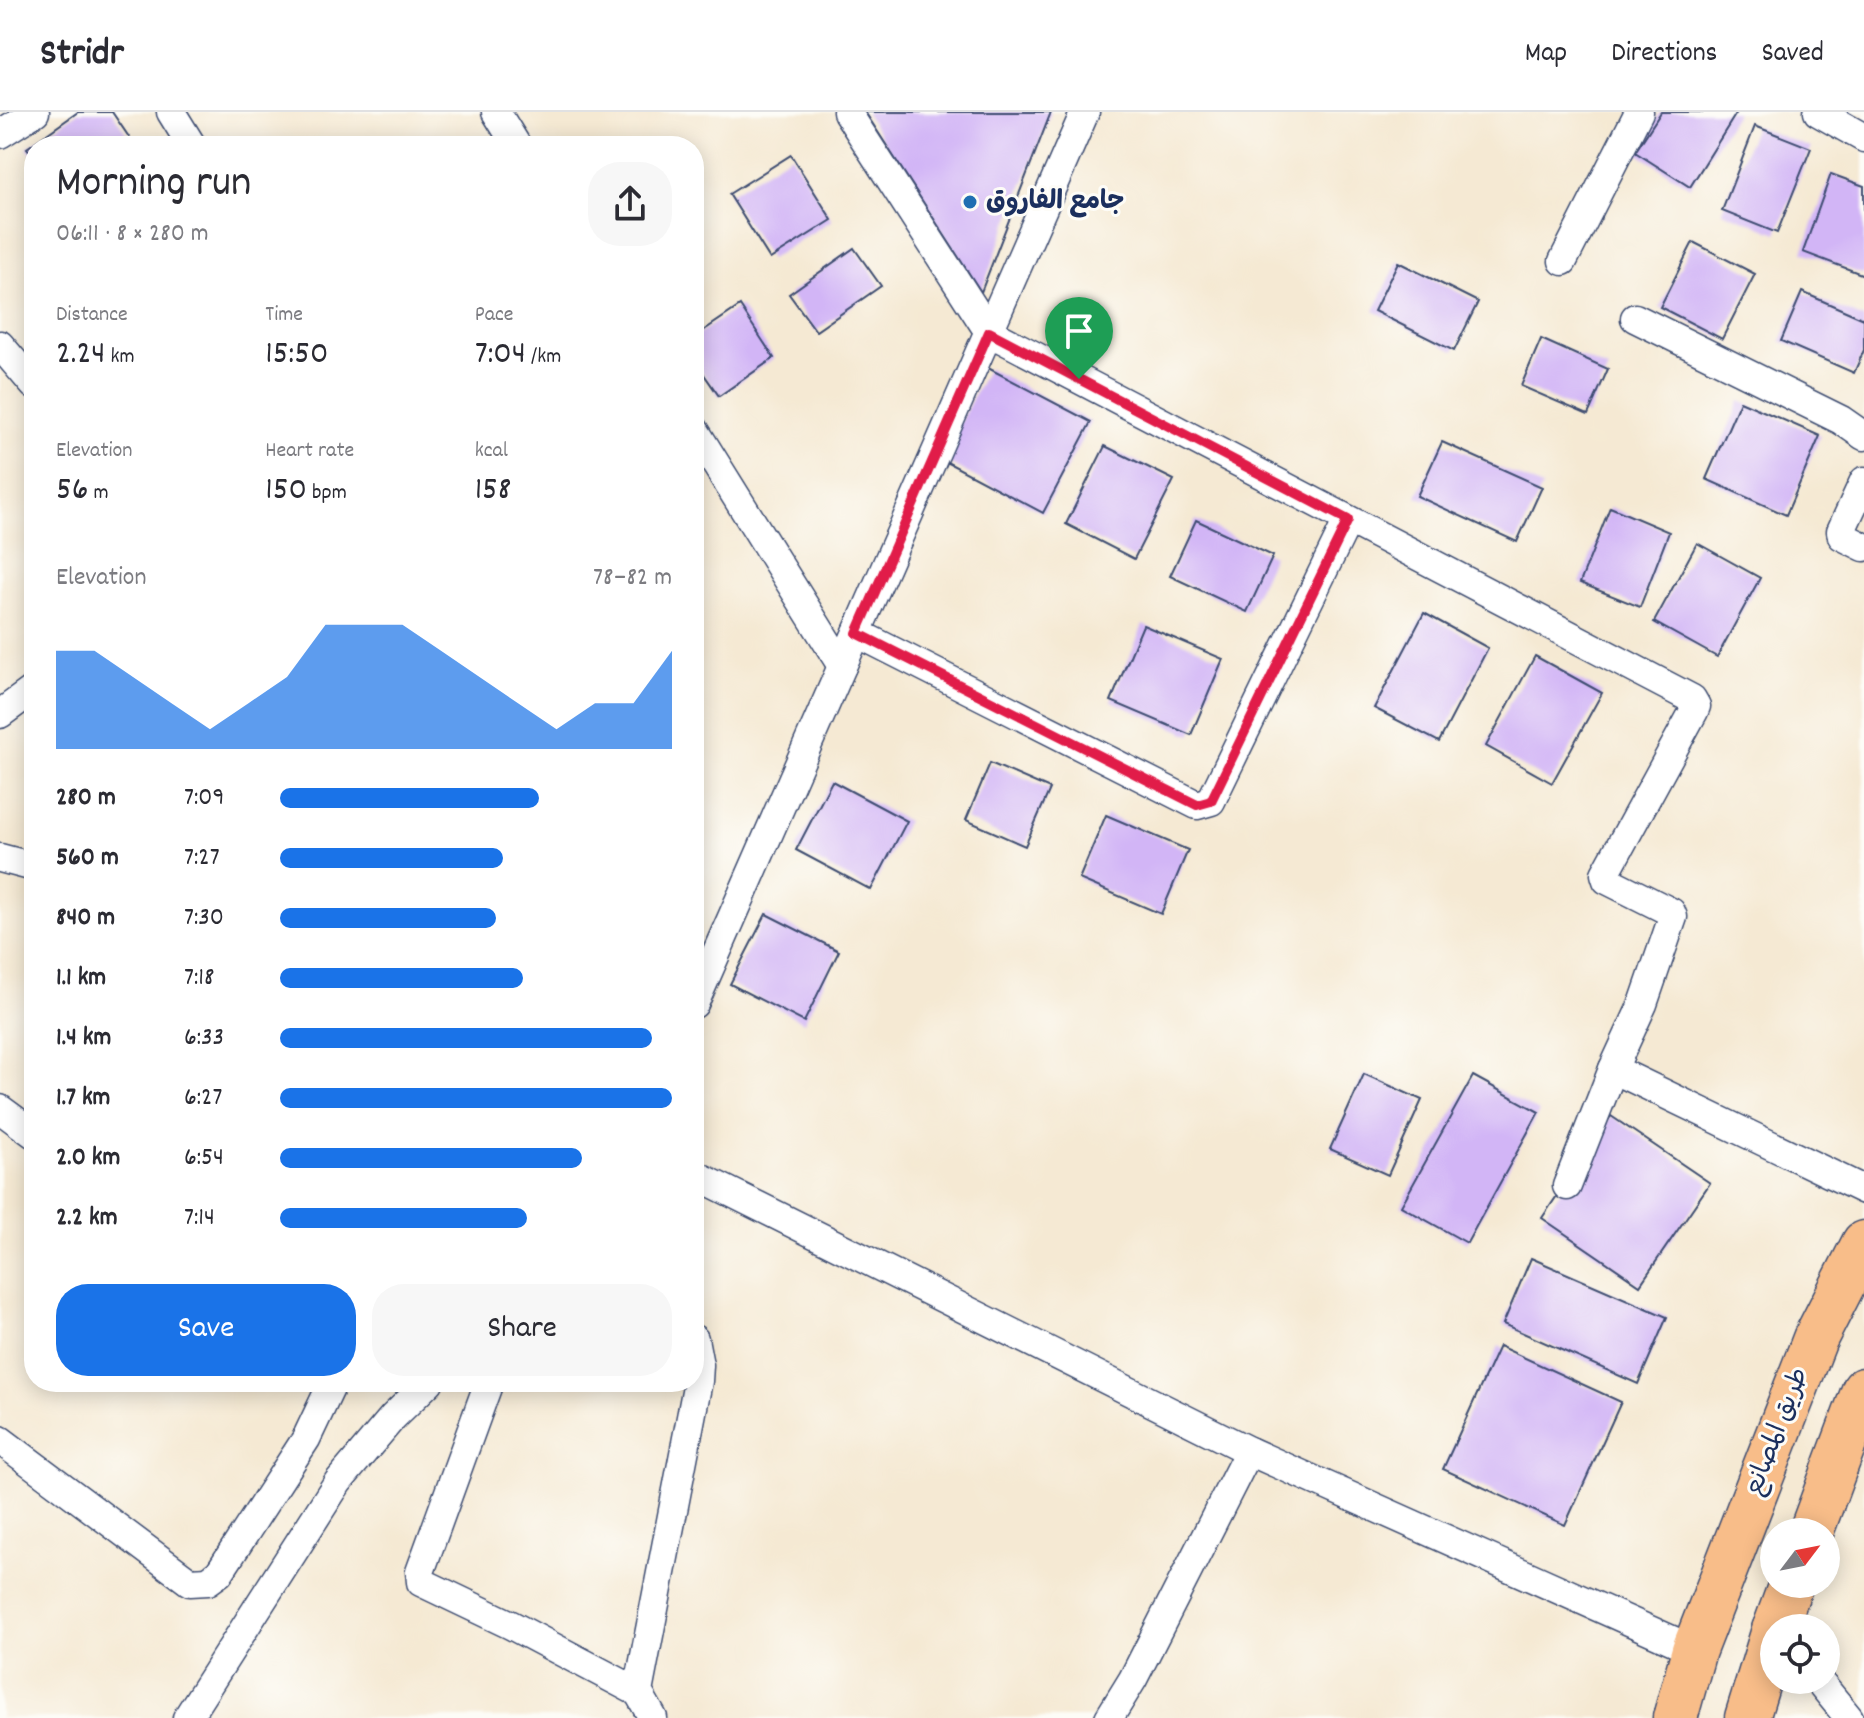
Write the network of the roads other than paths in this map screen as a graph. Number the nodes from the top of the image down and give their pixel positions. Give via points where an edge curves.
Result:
1 (35, 112) edge
2 (171, 112) edge
3 (496, 112) edge
4 (847, 112) edge
5 (1085, 112) edge
6 (1639, 112) edge
7 (1818, 112) edge
8 (0, 134) edge
9 (186, 136) edge
10 (511, 136) edge
11 (1864, 138) edge
12 (1563, 261) dead end
13 (1635, 318) dead end
14 (989, 332) junction
15 (0, 345) edge
16 (24, 373) edge
17 (1864, 436) edge
18 (704, 445) edge
19 (1864, 481) edge
20 (1348, 520) junction
21 (1864, 547) edge
22 (857, 633) junction
23 (842, 666) junction
24 (24, 696) edge
25 (0, 714) edge
26 (0, 858) edge
27 (24, 864) edge
28 (704, 956) edge
29 (1613, 1069) junction
30 (0, 1109) edge
31 (24, 1127) edge
32 (704, 1179) edge
33 (1567, 1186) dead end
34 (1864, 1190) edge
35 (1864, 1243) edge
36 (1864, 1390) edge
37 (328, 1392) edge
38 (419, 1392) edge
39 (485, 1392) edge
40 (696, 1392) edge
41 (0, 1440) edge
42 (1249, 1451) junction
43 (1816, 1518) edge
44 (1694, 1650) junction
45 (1760, 1675) edge
46 (638, 1692) junction
47 (1829, 1694) edge
48 (187, 1718) edge
49 (653, 1718) edge
50 (1109, 1718) edge
51 (1675, 1718) edge
52 (1747, 1718) edge
53 (1849, 1718) edge

1 - 8 street
2 - 9 street
3 - 10 street
4 - 14 street
5 - 14 street
6 - 12 street
7 - 11 street
13 - 17 street
14 - 20 street
14 - 22 street
15 - 16 street
18 - 23 street
19 - 21 street via 1841,531
20 - 22 street via 1211,801 1203,804
20 - 29 street via 1695,703 1605,874 1607,880 1673,917 1643,1004
22 - 23 street
23 - 28 street
24 - 25 street
26 - 27 street
29 - 33 street
29 - 34 street
30 - 31 street
32 - 42 street
35 - 44 main road, طريق المصانع via 1815,1339
36 - 43 main road
37 - 41 street via 306,1439 219,1573 208,1581 190,1582
38 - 48 street via 338,1482
39 - 46 street via 420,1572 421,1582
40 - 46 street
42 - 44 street
42 - 50 street
44 - 51 main road, طريق المصانع
45 - 52 main road
46 - 49 street
47 - 53 street

